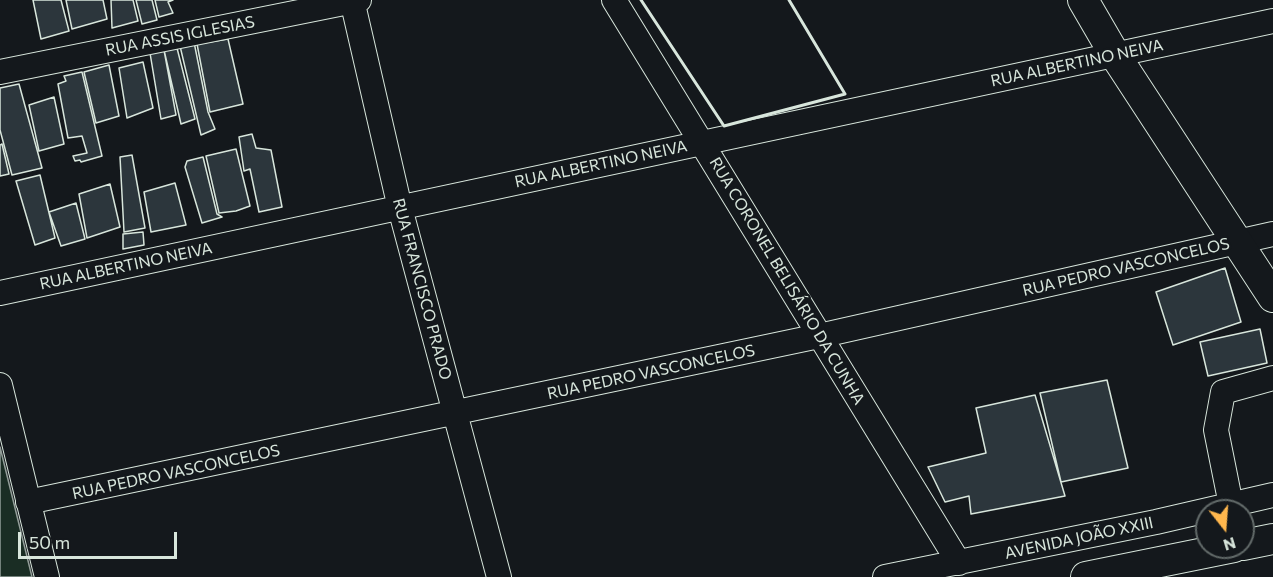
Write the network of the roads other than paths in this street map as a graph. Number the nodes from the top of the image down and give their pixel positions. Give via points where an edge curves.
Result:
1 (355, 0) edge
2 (614, 0) edge
3 (1083, 0) edge
4 (1273, 21) edge
5 (1115, 55) junction
6 (0, 72) edge
7 (703, 142) junction
8 (400, 208) junction
9 (1273, 234) edge
10 (1239, 242) junction
11 (0, 293) edge
12 (1273, 297) edge
13 (819, 336) junction
14 (1273, 378) edge
15 (0, 385) edge
16 (454, 414) junction
17 (1273, 495) edge
18 (1230, 499) edge
19 (1255, 499) edge
20 (28, 502) junction
21 (1195, 513) edge
22 (1273, 539) edge
23 (1255, 543) edge
24 (1195, 555) edge
25 (958, 563) junction
26 (47, 577) edge
27 (499, 577) edge
28 (885, 577) edge
29 (1086, 577) edge

1 - 6 street, RUA ASSIS IGLESIAS
1 - 8 street, RUA FRANCISCO PRADO
2 - 7 street, RUA CORONEL BELISÁRIO DA CUNHA
3 - 5 main road
4 - 5 street, RUA ALBERTINO NEIVA
5 - 7 street, RUA ALBERTINO NEIVA
5 - 10 main road
7 - 8 street, RUA ALBERTINO NEIVA
7 - 13 street, RUA CORONEL BELISÁRIO DA CUNHA
8 - 11 street, RUA ALBERTINO NEIVA
8 - 16 street, RUA FRANCISCO PRADO
9 - 10 street, RUA PEDRO VASCONCELOS
10 - 12 main road
10 - 13 street, RUA PEDRO VASCONCELOS
13 - 16 street, RUA PEDRO VASCONCELOS
13 - 25 street, RUA CORONEL BELISÁRIO DA CUNHA
14 - 18 street via 1223,392 1216,430
15 - 20 street
16 - 20 street, RUA PEDRO VASCONCELOS
16 - 27 street, RUA FRANCISCO PRADO
17 - 19 street, AVENIDA JOÃO XXIII
20 - 26 street
21 - 25 street, AVENIDA JOÃO XXIII
22 - 23 main road
24 - 29 main road
25 - 28 street, AVENIDA JOÃO XXIII

